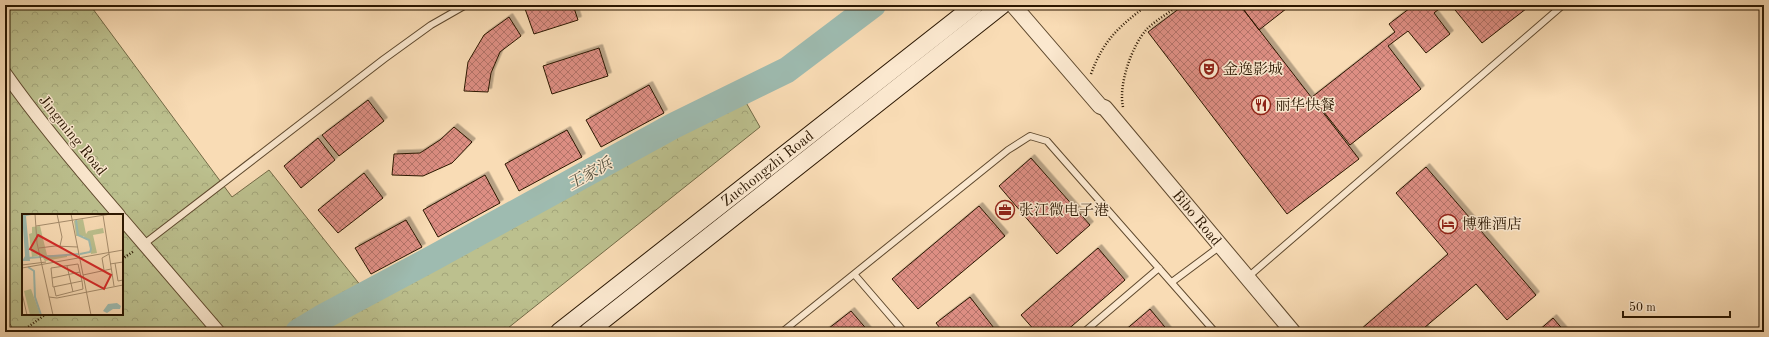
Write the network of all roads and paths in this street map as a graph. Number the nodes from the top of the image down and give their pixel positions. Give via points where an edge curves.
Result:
1 (466, 5) edge
2 (975, 5) edge
3 (1002, 5) edge
4 (1013, 5) edge
5 (1147, 5) edge
6 (1179, 5) edge
7 (1563, 5) edge
8 (5, 73) edge
9 (1085, 89) junction
10 (1100, 106) junction
11 (1125, 113) dead end
12 (118, 214) edge
13 (123, 220) edge
14 (144, 244) junction
15 (1215, 250) junction
16 (1159, 268) junction
17 (854, 274) junction
18 (1244, 280) junction
19 (1172, 282) junction
20 (45, 315) edge
21 (21, 332) edge
22 (218, 332) edge
23 (559, 332) edge
24 (588, 332) edge
25 (782, 332) edge
26 (904, 332) edge
27 (1084, 332) edge
28 (1215, 332) edge
29 (1283, 332) edge
30 (1293, 332) edge

1 - 14 lane via 431,25 384,59
2 - 23 main road, Zuchongzhi Road
3 - 24 main road, Zuchongzhi Road
4 - 9 street, Bibo Road
5 - 9 path via 1105,43
6 - 11 path via 1147,30 1129,61 1123,83 1122,103
7 - 18 lane
8 - 12 street, Jingming Road via 31,110
9 - 10 street, Bibo Road
10 - 15 street, Bibo Road via 1100,112
10 - 18 street, Bibo Road via 1105,108
13 - 14 street
14 - 22 street
15 - 18 street, Bibo Road
15 - 19 lane
16 - 17 lane via 1047,141 1030,136 1008,150
16 - 19 lane
16 - 27 lane
17 - 25 lane
17 - 26 lane
18 - 29 street, Bibo Road
18 - 30 street, Bibo Road
19 - 28 lane
20 - 21 path

